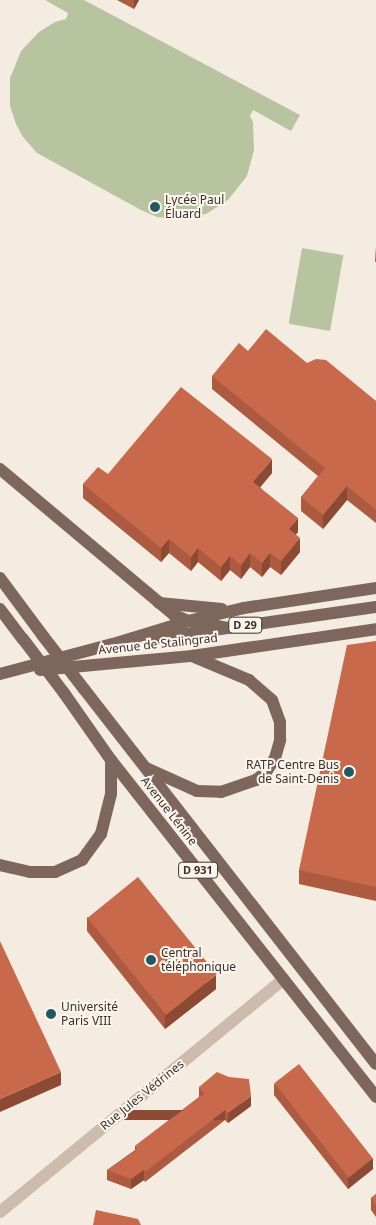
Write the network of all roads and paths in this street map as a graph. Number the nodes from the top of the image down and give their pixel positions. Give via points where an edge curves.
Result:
1 (0, 469) edge
2 (0, 578) edge
3 (376, 588) edge
4 (159, 603) junction
5 (376, 607) edge
6 (244, 608) junction
7 (0, 609) edge
8 (188, 621) junction
9 (229, 628) junction
10 (376, 629) edge
11 (114, 644) junction
12 (192, 656) junction
13 (1, 673) edge
14 (111, 760) junction
15 (143, 766) junction
16 (0, 865) edge
17 (284, 980) junction
18 (376, 1064) edge
19 (376, 1097) edge
20 (0, 1212) edge

1 - 4 main road
2 - 15 main road, Avenue Lénine / D 931, bridge
3 - 6 main road, Avenue de Stalingrad / D 29
4 - 6 main road
4 - 8 main road
5 - 9 main road, Avenue de Stalingrad / D 29
6 - 8 main road, Avenue de Stalingrad / D 29
7 - 14 main road, Avenue Lénine / D 931, bridge
8 - 9 main road
8 - 11 main road, Avenue de Stalingrad / D 29
9 - 11 main road, Avenue de Stalingrad / D 29
10 - 12 main road, Avenue de Stalingrad / D 29
11 - 13 main road, Avenue de Stalingrad / D 29
12 - 13 main road, Avenue de Stalingrad / D 29
12 - 15 main road via 249,680 272,700 280,722 276,758 256,780 233,790 215,793 182,786
14 - 16 main road via 111,794 101,834 82,860 54,872 30,872
14 - 17 main road, Avenue Lénine / D 931
15 - 18 main road, Avenue Lénine / D 931
17 - 19 main road, Avenue Lénine / D 931
17 - 20 street, Rue Jules Védrines

